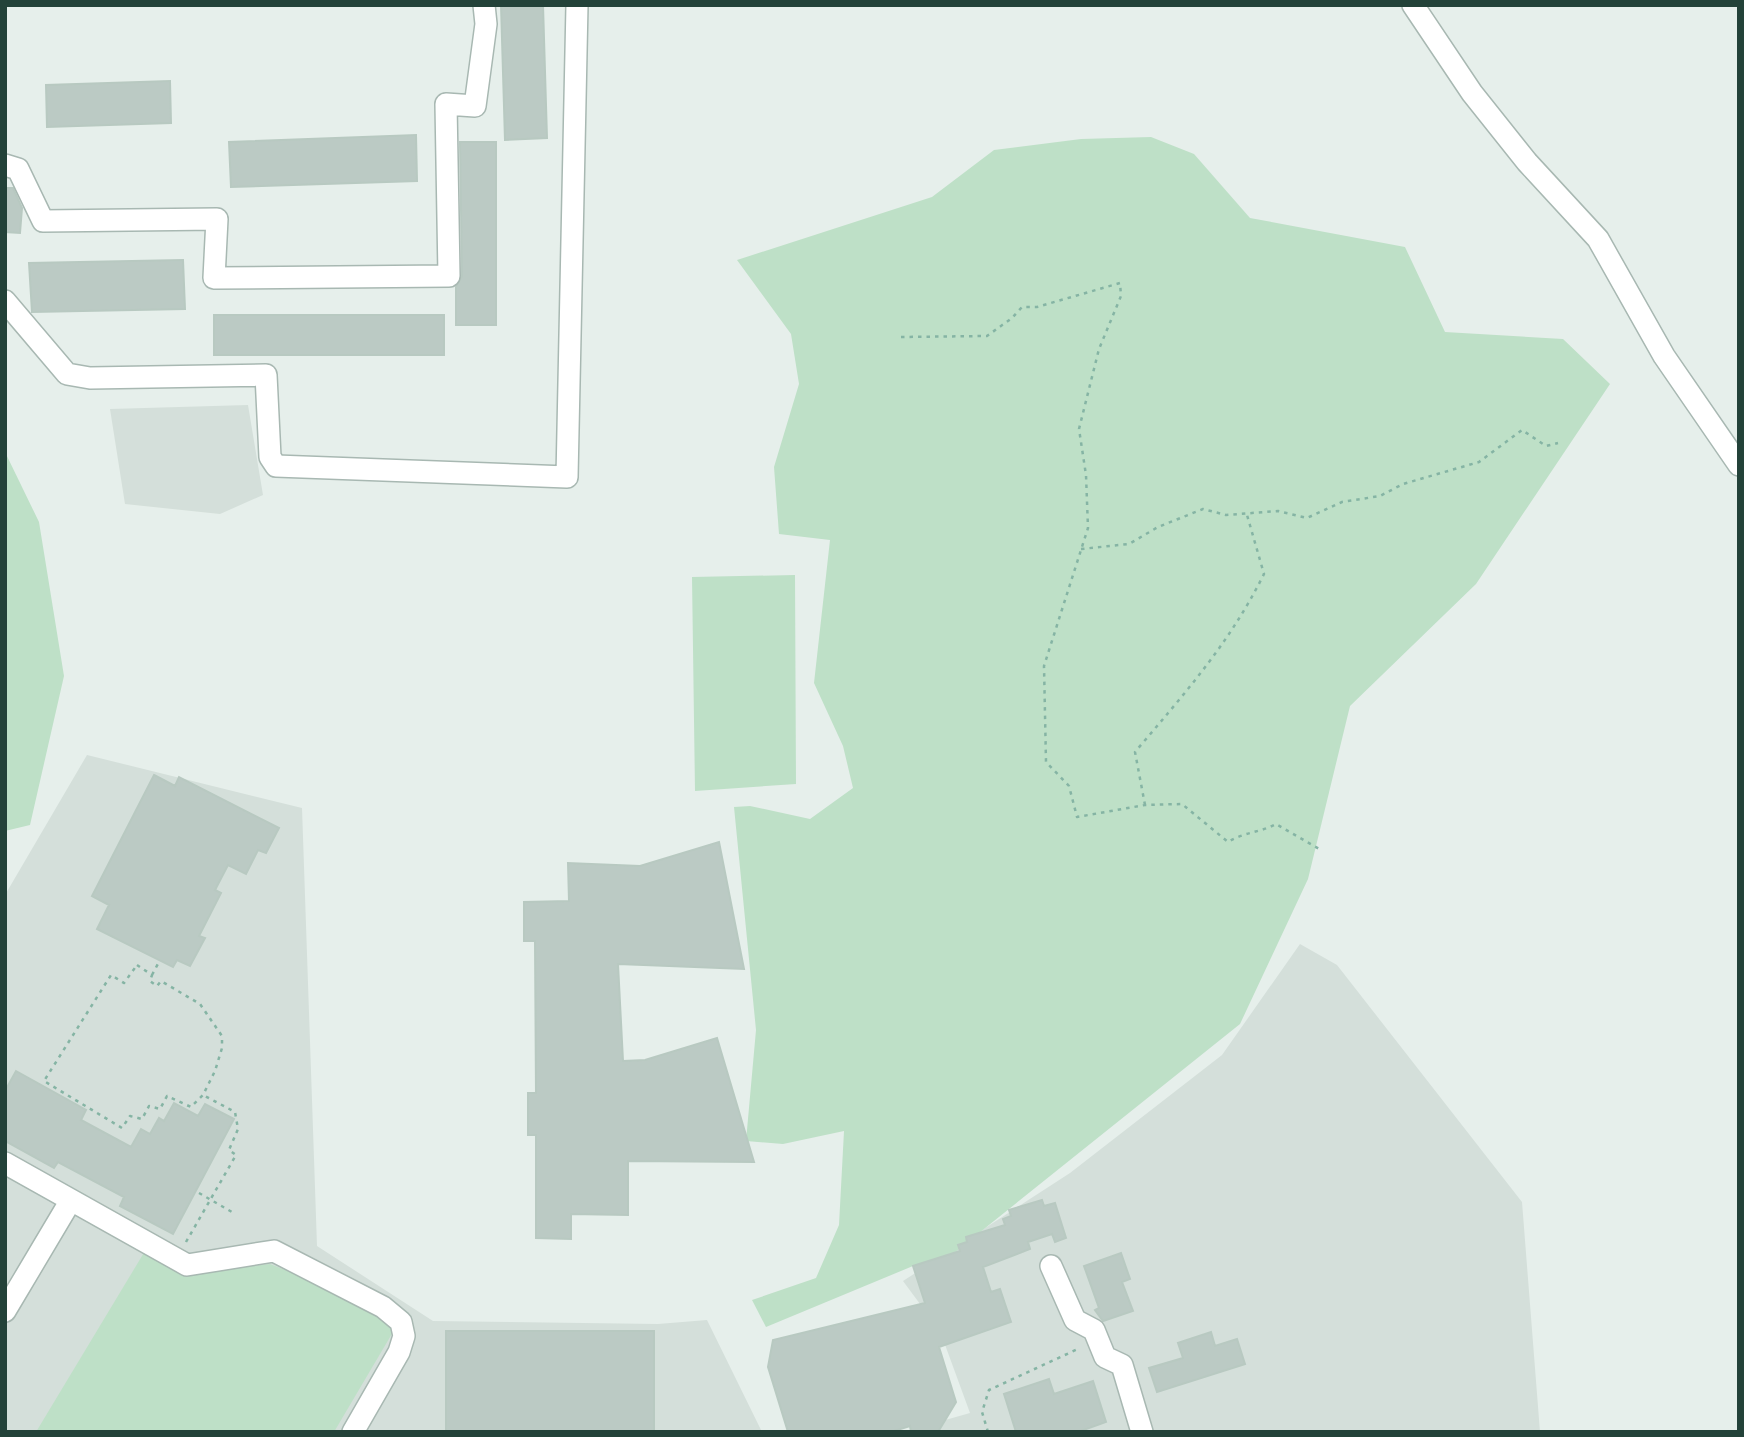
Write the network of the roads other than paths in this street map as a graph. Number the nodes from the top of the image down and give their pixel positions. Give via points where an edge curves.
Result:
1 (484, 5) edge
2 (576, 5) edge
3 (1413, 5) edge
4 (5, 165) edge
5 (5, 301) edge
6 (1739, 465) edge
7 (5, 1163) edge
8 (71, 1200) junction
9 (1051, 1266) dead end
10 (5, 1311) edge
11 (353, 1432) edge
12 (1142, 1432) edge

1 - 4 street via 486,24 475,106 446,104 449,276 214,278 216,219 43,221 18,169
2 - 5 street via 567,477 276,466 270,457 265,375 90,378 67,374
3 - 6 street via 1472,93 1598,239 1664,356
7 - 8 street
8 - 10 street
8 - 11 street via 187,1265 274,1251 383,1307 401,1322 404,1336
9 - 12 street via 1075,1320 1094,1330 1105,1357 1122,1364

